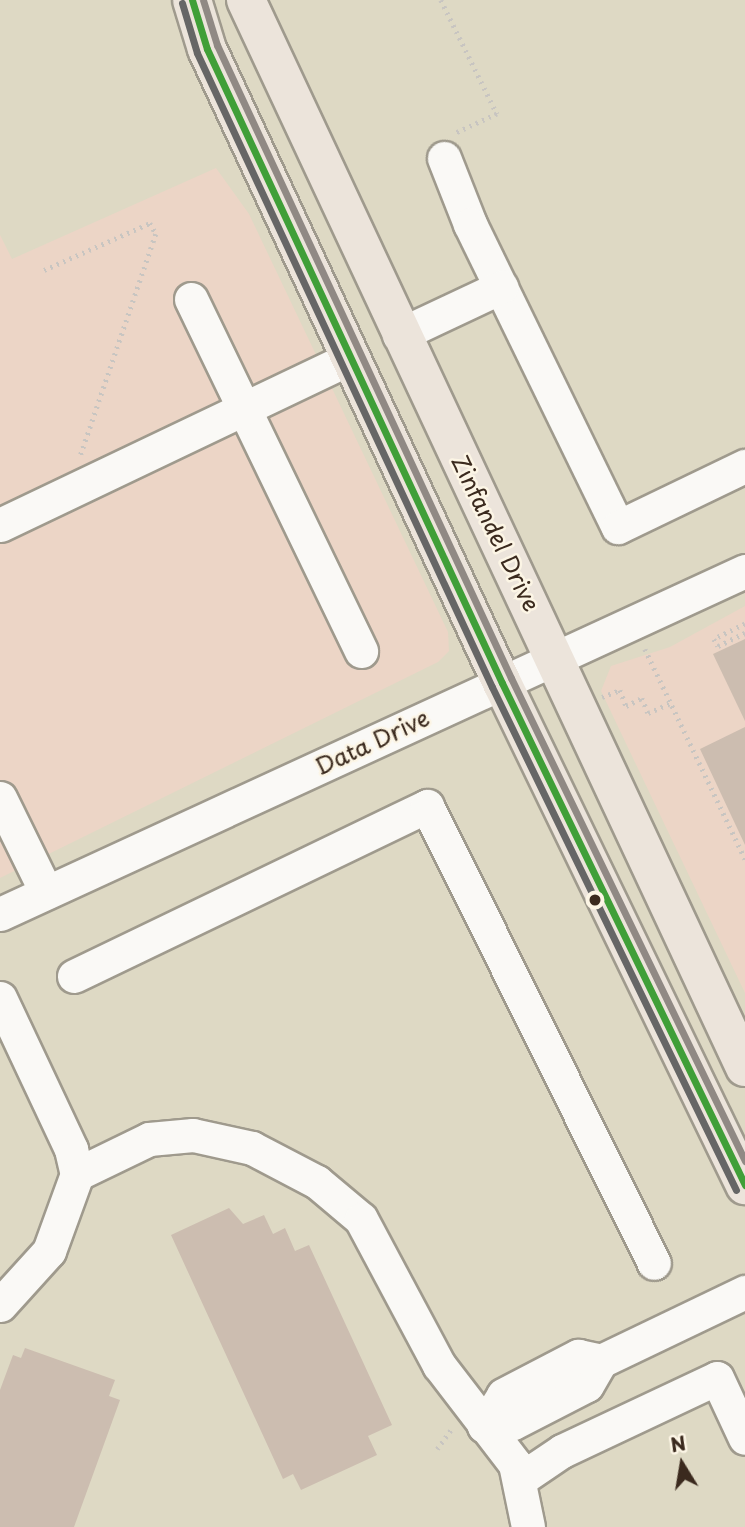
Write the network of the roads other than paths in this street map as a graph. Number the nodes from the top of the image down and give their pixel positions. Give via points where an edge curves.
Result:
1 (192, 0) edge
2 (246, 0) edge
3 (241, 121) junction
4 (445, 148) road end
5 (501, 287) junction
6 (191, 299) dead end
7 (400, 335) junction
8 (352, 358) junction
9 (245, 409) junction
10 (448, 435) junction
11 (745, 466) edge
12 (0, 526) edge
13 (745, 571) edge
14 (360, 651) dead end
15 (556, 658) junction
16 (502, 683) junction
17 (0, 798) edge
18 (46, 892) junction
19 (0, 914) edge
20 (74, 976) dead end
21 (1, 1004) edge
22 (745, 1067) edge
23 (77, 1174) junction
24 (745, 1185) edge
25 (654, 1263) dead end
26 (745, 1292) edge
27 (0, 1305) edge
28 (484, 1426) junction
29 (745, 1438) edge
30 (519, 1480) junction
31 (528, 1527) edge

1 - 3 main road via 207,49
2 - 7 main road, Zinfandel Drive
3 - 7 main road via 267,137 359,323 373,331
3 - 8 main road
4 - 5 street
5 - 7 street
5 - 11 street via 618,527
6 - 9 street
7 - 10 main road, Zinfandel Drive
8 - 9 street
8 - 10 main road via 381,363 396,378 423,428
8 - 16 main road
9 - 12 street
9 - 14 street
10 - 15 main road, Zinfandel Drive
13 - 15 street, Data Drive
15 - 16 street, Data Drive
15 - 22 main road, Zinfandel Drive
16 - 18 street, Data Drive
16 - 24 main road
17 - 18 street
18 - 19 street, Data Drive
20 - 25 street via 427,806
21 - 23 street via 71,1149
23 - 27 street via 48,1251
23 - 28 street via 149,1139 193,1135 252,1148 317,1182 361,1219 439,1365
26 - 28 street via 601,1362 578,1356 503,1395
28 - 30 street via 515,1464
29 - 30 street via 717,1378 562,1451
30 - 31 street

